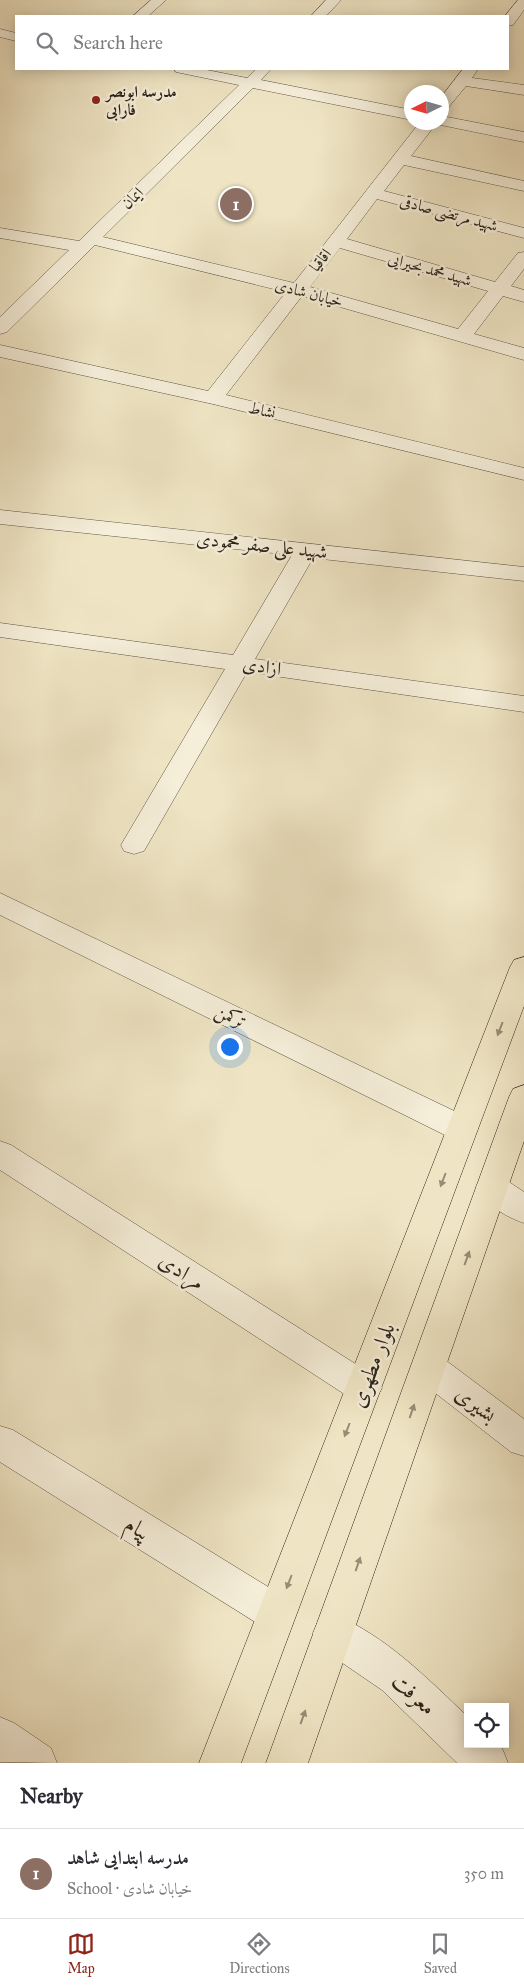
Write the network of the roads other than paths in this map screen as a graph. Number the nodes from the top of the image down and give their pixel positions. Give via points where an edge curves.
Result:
1 (159, 0) edge
2 (334, 0) edge
3 (524, 1) edge
4 (141, 15) edge
5 (319, 15) edge
6 (509, 21) edge
7 (0, 34) edge
8 (15, 37) edge
9 (186, 70) edge
10 (263, 70) edge
11 (466, 75) edge
12 (250, 82) junction
13 (524, 90) edge
14 (449, 97) edge
15 (404, 113) edge
16 (449, 122) edge
17 (423, 130) edge
18 (524, 137) edge
19 (400, 159) junction
20 (524, 186) edge
21 (373, 193) junction
22 (0, 233) edge
23 (524, 233) edge
24 (336, 241) junction
25 (87, 243) junction
26 (524, 257) edge
27 (297, 289) junction
28 (499, 289) junction
29 (524, 296) edge
30 (9, 298) dead end
31 (28, 301) junction
32 (0, 328) edge
33 (463, 334) junction
34 (0, 350) edge
35 (524, 354) edge
36 (213, 398) junction
37 (524, 474) edge
38 (0, 517) edge
39 (307, 549) junction
40 (524, 574) edge
41 (0, 630) edge
42 (239, 662) junction
43 (524, 704) edge
44 (134, 845) dead end
45 (0, 903) edge
46 (524, 967) edge
47 (524, 1097) edge
48 (462, 1129) junction
49 (0, 1154) edge
50 (492, 1188) junction
51 (524, 1210) edge
52 (428, 1367) junction
53 (364, 1388) junction
54 (524, 1440) edge
55 (0, 1442) edge
56 (277, 1614) junction
57 (333, 1633) junction
58 (0, 1737) edge
59 (36, 1763) edge
60 (220, 1763) edge
61 (287, 1763) edge
62 (487, 1763) edge

1 - 4 street
2 - 5 street
3 - 6 street
7 - 8 street
9 - 12 street
10 - 12 street, ایمان
11 - 13 street
11 - 14 street
12 - 15 street
12 - 25 street, ایمان
16 - 18 street
17 - 19 street, اقاقیا
19 - 20 street
19 - 21 street, اقاقیا
21 - 23 street, شهید مرتضی صادقی
21 - 24 street, اقاقیا
22 - 25 street, خیابان شادی
24 - 27 street, اقاقیا
24 - 28 street, شهید محمد بحیرایی
25 - 27 street, خیابان شادی
25 - 31 street, ایمان
26 - 28 street
27 - 33 street, خیابان شادی
27 - 36 street, اقاقیا
28 - 29 street, شهید محمد بحیرایی
28 - 33 street
30 - 31 street
31 - 32 street, ایمان
33 - 35 street, خیابان شادی
34 - 36 street, نشاط
36 - 37 street, نشاط
38 - 39 street, شهید علی صفر محمودی
39 - 40 street, شهید علی صفر محمودی
39 - 42 street
41 - 42 street, ازادی
42 - 43 street, ازادی
42 - 44 street
45 - 48 street, ترکمن
46 -> 48 main road, بلوار مطهری
47 - 50 main road
48 -> 53 main road, بلوار مطهری
49 - 53 street, مرادی
50 - 51 street
52 -> 50 main road
52 - 54 street, بشیری
57 -> 52 main road
53 -> 56 main road, بلوار مطهری
55 - 56 street, پیام
56 - 60 main road, بلوار مطهری
61 -> 57 main road
57 - 62 street, معرفت via 396,1676
58 - 59 street

